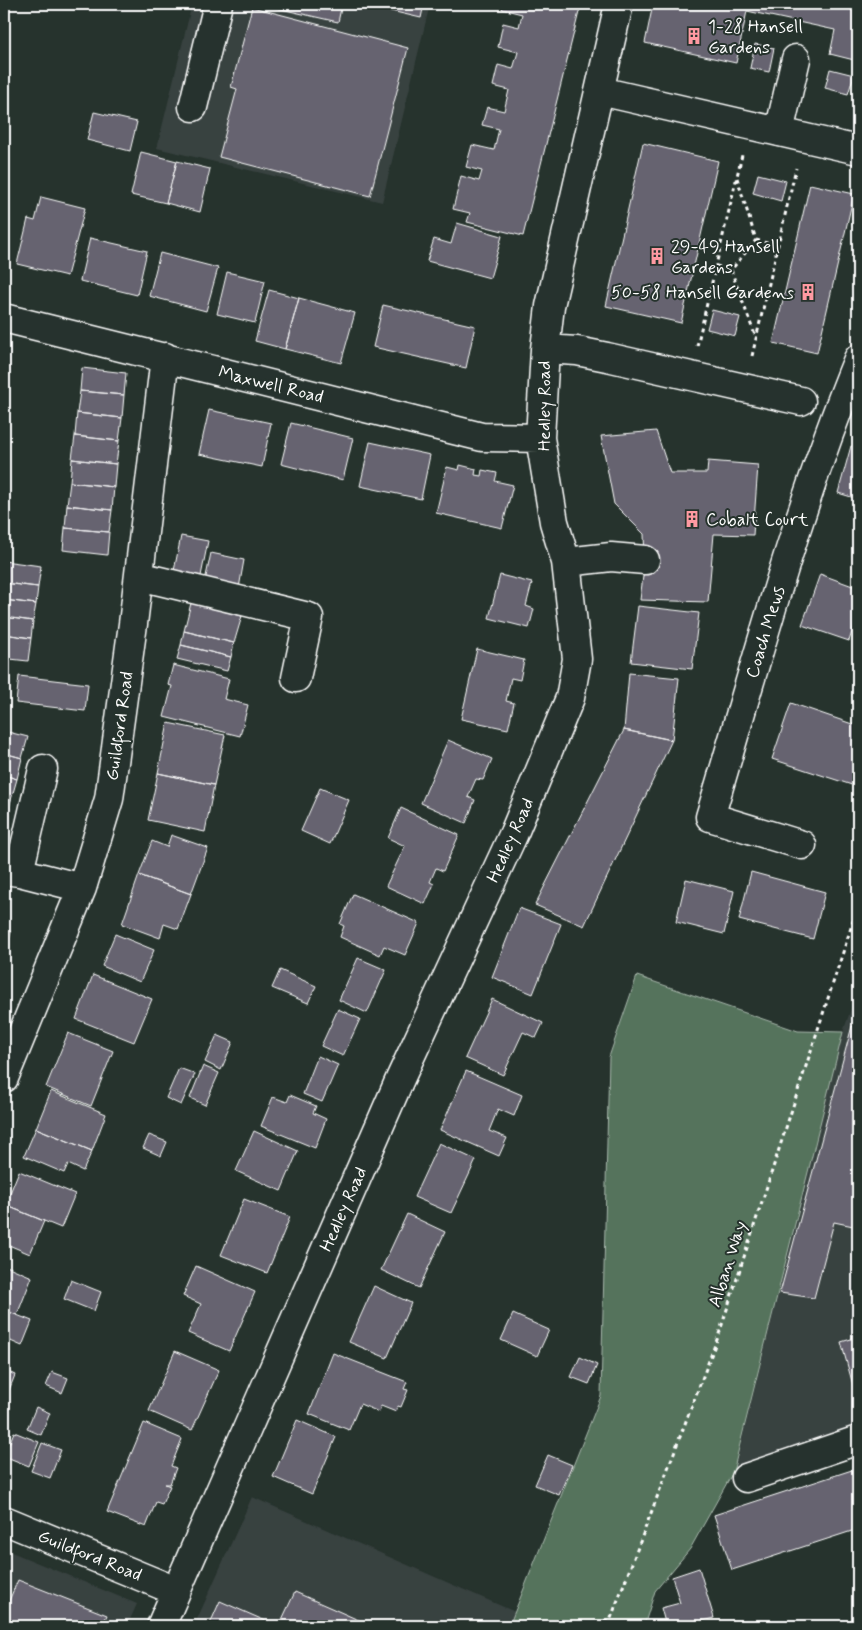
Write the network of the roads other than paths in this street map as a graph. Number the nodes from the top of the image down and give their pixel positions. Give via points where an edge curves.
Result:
1 (218, 4) edge
2 (619, 4) edge
3 (796, 59) dead end
4 (600, 92) junction
5 (192, 107) dead end
6 (791, 135) junction
7 (858, 150) edge
8 (4, 318) edge
9 (545, 349) junction
10 (165, 357) junction
11 (858, 359) edge
12 (801, 401) dead end
13 (540, 438) junction
14 (645, 560) dead end
15 (566, 562) junction
16 (139, 576) junction
17 (296, 678) dead end
18 (43, 769) dead end
19 (802, 845) dead end
20 (12, 871) edge
21 (82, 888) junction
22 (4, 1078) edge
23 (858, 1440) edge
24 (746, 1478) dead end
25 (4, 1520) edge
26 (176, 1591) junction
27 (161, 1626) edge

1 - 5 street
2 - 4 street, Hedley Road
3 - 6 street
4 - 6 street
4 - 9 street, Hedley Road via 550,306
6 - 7 street
8 - 10 street, Maxwell Road
9 - 12 street via 576,351
9 - 13 street, Hedley Road
10 - 13 street, Maxwell Road via 482,437
10 - 16 street, Guildford Road
11 - 19 street, Coach Mews via 788,556 710,817
13 - 15 street, Hedley Road via 554,522
14 - 15 street via 611,557
15 - 26 street, Hedley Road via 577,659 570,698 514,834 400,1079
16 - 17 street via 309,617
16 - 21 street, Guildford Road via 109,800
18 - 20 street
20 - 21 street
21 - 22 street, Guildford Road
23 - 24 street
25 - 26 street, Guildford Road
26 - 27 street, Hedley Road

